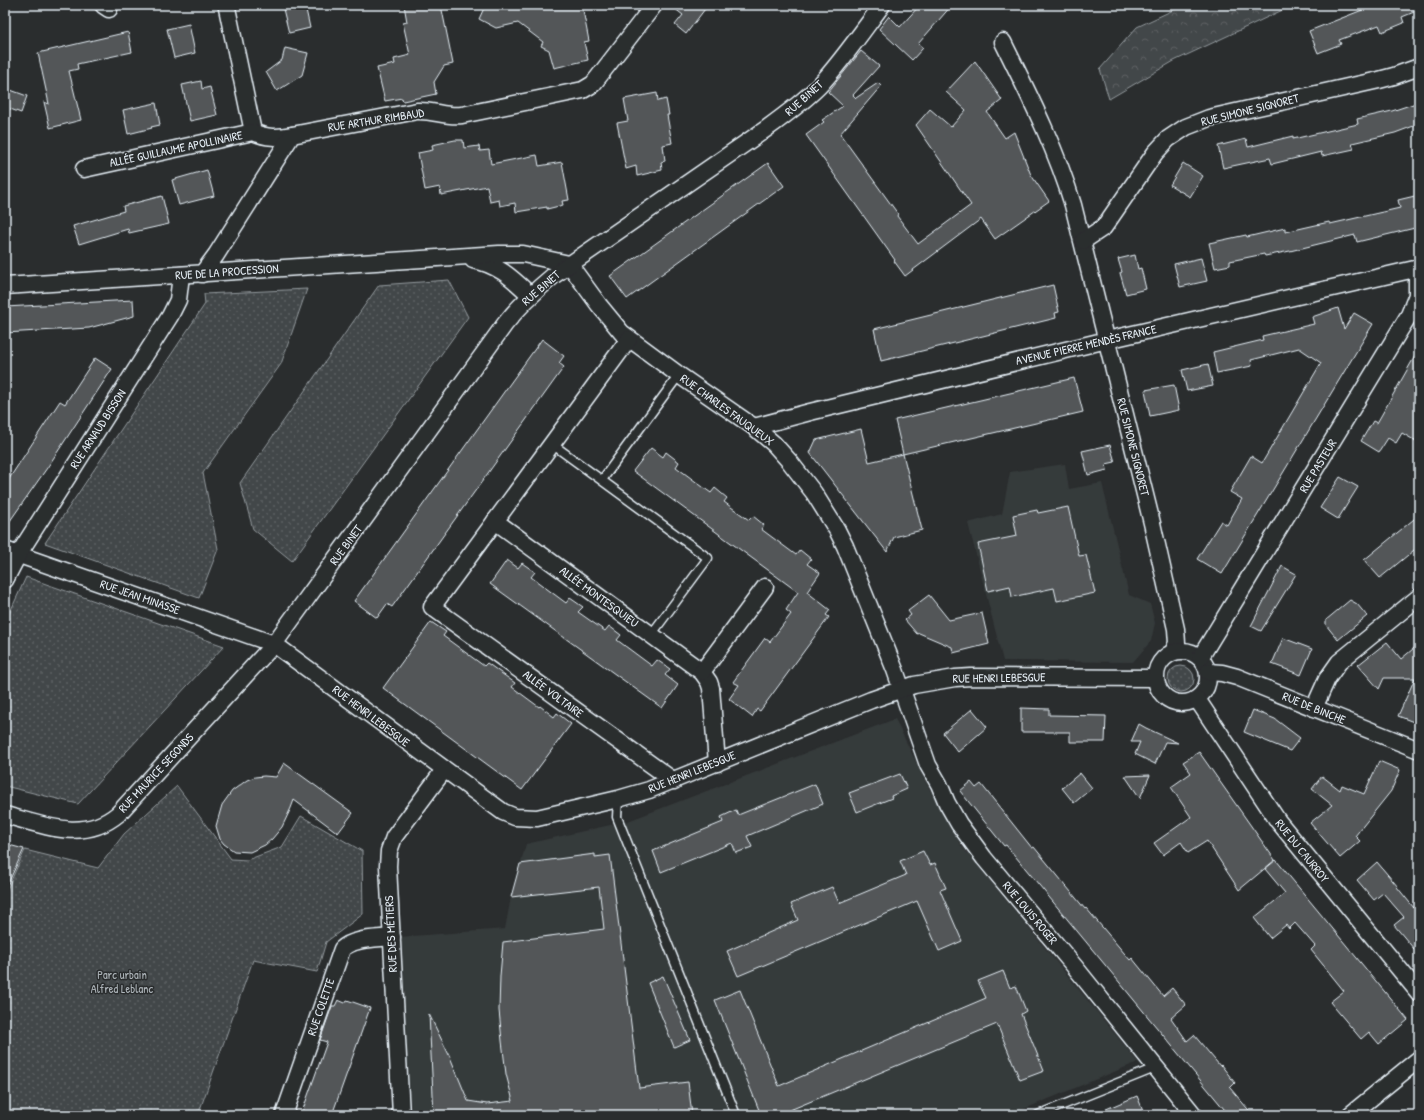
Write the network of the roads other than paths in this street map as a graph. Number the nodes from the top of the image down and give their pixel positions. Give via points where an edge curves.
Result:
1 (654, 5) edge
2 (882, 5) edge
3 (227, 8) dead end
4 (1003, 42) dead end
5 (1419, 67) edge
6 (254, 132) junction
7 (292, 135) junction
8 (84, 169) dead end
9 (1083, 241) junction
10 (450, 258) junction
11 (569, 264) junction
12 (1418, 268) edge
13 (202, 274) junction
14 (181, 275) junction
15 (5, 286) edge
16 (530, 295) junction
17 (629, 339) junction
18 (1107, 340) junction
19 (679, 375) junction
20 (754, 427) junction
21 (552, 444) junction
22 (602, 480) junction
23 (495, 521) junction
24 (11, 552) edge
25 (5, 580) edge
26 (765, 587) dead end
27 (1419, 597) edge
28 (651, 635) junction
29 (274, 644) junction
30 (1173, 652) junction
31 (1204, 665) junction
32 (702, 672) junction
33 (1155, 678) junction
34 (903, 689) junction
35 (1197, 699) junction
36 (1314, 708) junction
37 (1419, 750) edge
38 (717, 763) junction
39 (444, 770) junction
40 (674, 780) junction
41 (618, 799) junction
42 (5, 816) edge
43 (392, 937) junction
44 (1419, 993) edge
45 (1419, 1059) edge
46 (1155, 1068) junction
47 (284, 1115) edge
48 (401, 1115) edge
49 (736, 1115) edge
50 (1038, 1115) edge
51 (1194, 1115) edge
52 (1350, 1115) edge

1 - 7 street, RUE ARTHUR RIMBAUD via 593,84 583,90 462,115 448,116 423,110
2 - 11 street, RUE BINET via 830,73 796,107
3 - 6 street
4 - 9 street, RUE SIMONE SIGNORET via 1061,169
5 - 9 street, RUE SIMONE SIGNORET via 1386,78 1209,118 1186,127 1168,139 1155,153 1104,227
6 - 7 street, ALLÉE GUILLAUME APOLLINAIRE via 278,138
6 - 8 street, ALLÉE GUILLAUME APOLLINAIRE
7 - 13 street
9 - 18 street, RUE SIMONE SIGNORET
10 - 11 street, RUE DE LA PROCESSION via 523,254
10 - 13 street, RUE DE LA PROCESSION
10 - 16 street, RUE DE LA PROCESSION via 482,261 492,265 508,275
11 - 16 street, RUE BINET
11 - 17 street, RUE CHARLES FAUQUEUX via 607,316
12 - 18 street, AVENUE PIERRE MENDÈS FRANCE
12 - 31 street, RUE PASTEUR via 1417,295 1409,315
13 - 14 street, RUE DE LA PROCESSION
14 - 15 street, RUE DE LA PROCESSION
14 - 24 street, RUE ARNAUD BISSON via 178,300 167,322
16 - 29 street, RUE BINET via 505,324
17 - 19 street, RUE CHARLES FAUQUEUX
17 - 21 street
18 - 20 street, AVENUE PIERRE MENDÈS FRANCE
18 - 30 street, RUE SIMONE SIGNORET via 1176,629
19 - 20 street, RUE CHARLES FAUQUEUX
19 - 22 lane
20 - 34 street, RUE CHARLES FAUQUEUX via 790,462 814,493 837,530 855,568
21 - 22 lane
21 - 23 street
22 - 28 lane via 708,558
23 - 28 street, ALLÉE MONTESQUIEU
23 - 40 street, ALLÉE VOLTAIRE via 432,607
24 - 25 street, RUE ARNAUD BISSON
24 - 29 street, RUE JEAN MINASSE
26 - 32 street
27 - 36 street via 1339,662 1327,679
28 - 32 street, ALLÉE MONTESQUIEU
29 - 39 street, RUE HENRI LEBESGUE
29 - 42 street, RUE MAURICE SEGONDS via 110,821 93,828 74,830
30 - 31 street via 1188,651
30 - 33 street via 1161,661
31 - 35 street via 1208,684 1204,693
31 - 36 street, RUE DE BINCHE
32 - 38 street, ALLÉE MONTESQUIEU via 711,688
33 - 34 street, RUE HENRI LEBESGUE via 971,677 939,680
33 - 35 street via 1159,690 1170,701 1185,703
34 - 38 street, RUE HENRI LEBESGUE
34 - 46 street, RUE LOUIS ROGER via 928,765 959,824
35 - 44 street, RUE DU CAURROY via 1278,822
36 - 37 street, RUE DE BINCHE
38 - 40 street, RUE HENRI LEBESGUE
39 - 41 street, RUE HENRI LEBESGUE via 503,812 521,818 545,817
39 - 43 street, RUE DES MÉTIERS via 391,844 388,866
40 - 41 street, RUE HENRI LEBESGUE
41 - 49 lane via 617,817
43 - 47 street, RUE COLETTE via 350,943 342,949
43 - 48 street, RUE DES MÉTIERS
45 - 52 street
46 - 50 lane
46 - 51 street, RUE LOUIS ROGER

